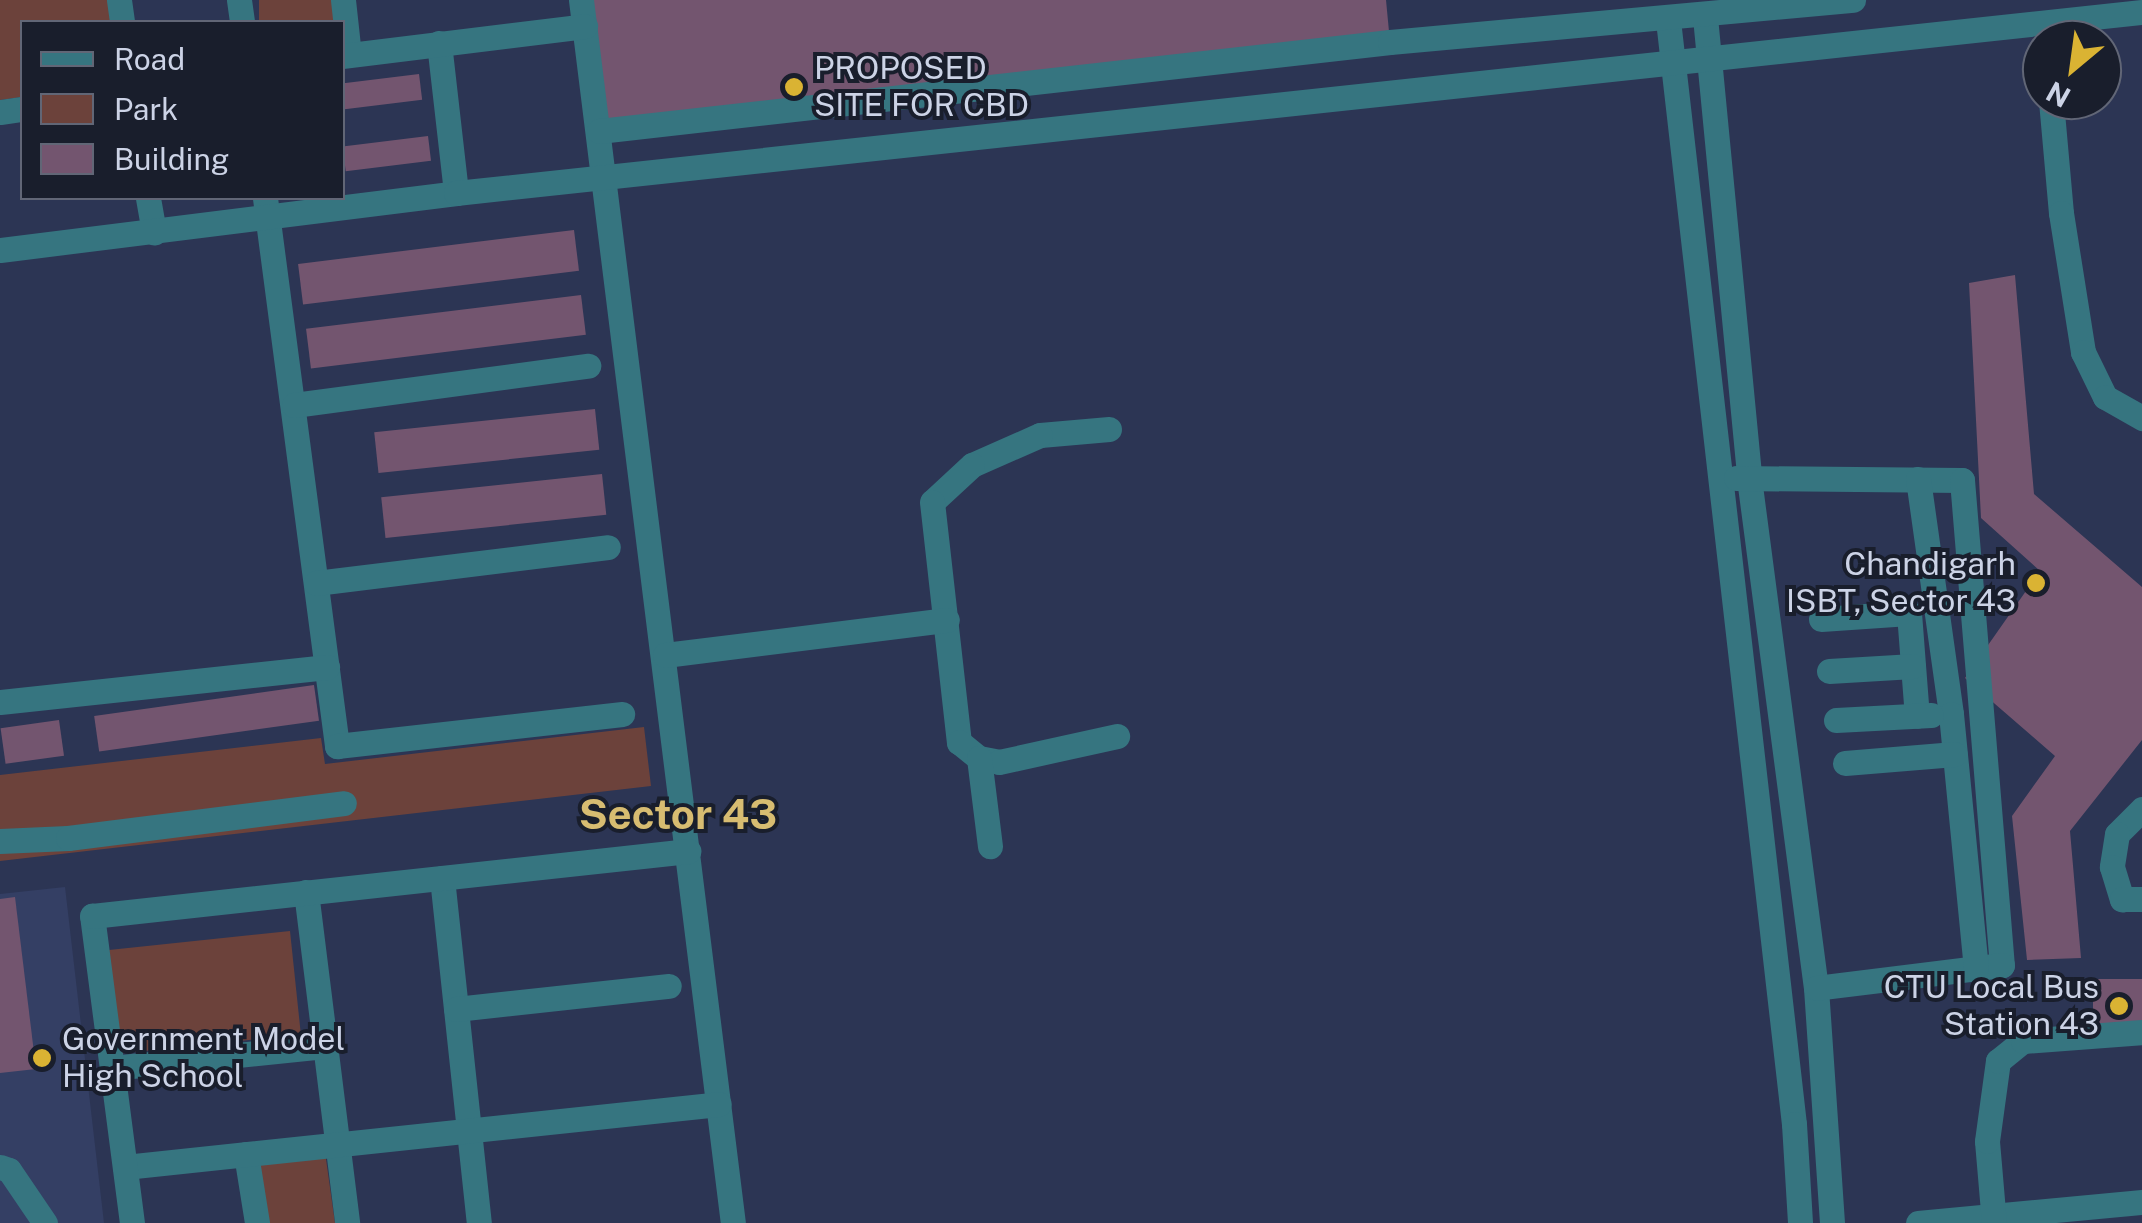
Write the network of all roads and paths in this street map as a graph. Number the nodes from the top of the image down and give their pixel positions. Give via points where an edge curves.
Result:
1 (1853, 0) edge
2 (2142, 12) edge
3 (583, 13) edge
4 (1705, 16) junction
5 (1668, 20) junction
6 (439, 43) junction
7 (346, 55) edge
8 (1708, 56) junction
9 (1672, 60) junction
10 (2053, 120) edge
11 (599, 131) junction
12 (603, 179) junction
13 (456, 192) junction
14 (148, 200) edge
15 (267, 208) edge
16 (154, 232) junction
17 (0, 250) edge
18 (588, 366) dead end
19 (294, 405) junction
20 (2142, 418) edge
21 (1109, 429) dead end
22 (1719, 478) junction
23 (1749, 478) junction
24 (1918, 479) junction
25 (608, 547) dead end
26 (316, 584) junction
27 (1822, 619) dead end
28 (947, 620) junction
29 (665, 654) junction
30 (1913, 666) junction
31 (327, 667) junction
32 (1829, 671) dead end
33 (0, 702) edge
34 (622, 714) dead end
35 (1951, 714) junction
36 (1917, 716) junction
37 (1836, 720) dead end
38 (1117, 736) dead end
39 (1954, 754) junction
40 (979, 758) junction
41 (1844, 763) dead end
42 (344, 803) dead end
43 (2142, 809) edge
44 (0, 841) edge
45 (990, 846) dead end
46 (688, 851) junction
47 (442, 878) junction
48 (306, 892) junction
49 (2142, 898) edge
50 (1976, 968) junction
51 (669, 986) dead end
52 (1816, 988) junction
53 (456, 1009) junction
54 (2142, 1032) edge
55 (325, 1046) junction
56 (112, 1068) junction
57 (719, 1104) junction
58 (469, 1130) junction
59 (337, 1144) junction
60 (246, 1154) junction
61 (0, 1166) edge
62 (125, 1167) junction
63 (2142, 1202) edge
64 (1994, 1219) edge
65 (45, 1223) edge
66 (132, 1223) edge
67 (256, 1223) edge
68 (347, 1223) edge
69 (479, 1223) edge
70 (732, 1223) edge
71 (1800, 1223) edge
72 (1832, 1223) edge
73 (1918, 1223) edge

1 - 4 street
2 - 8 street
3 - 6 street
3 - 11 street
4 - 5 street
4 - 8 street
5 - 9 street
5 - 11 street via 1390,42
6 - 7 street
6 - 13 street
8 - 9 street
8 - 23 street
9 - 12 street
9 - 22 street
10 - 20 street via 2083,352 2105,396
11 - 12 street
12 - 13 street
12 - 29 street
13 - 15 street
14 - 16 street
15 - 16 street
15 - 19 street
16 - 17 street
18 - 19 street
19 - 26 street
21 - 28 street via 1040,435 972,465 942,488 932,502
22 - 23 street
22 - 71 street
23 - 24 street
23 - 52 street
24 - 35 street
24 - 50 street via 1962,480 2002,965
25 - 26 street
26 - 31 street
27 - 30 street via 1909,613
28 - 29 street
28 - 40 street via 959,742
29 - 46 street
30 - 32 street
30 - 36 street
31 - 33 street
31 - 34 street via 337,746
35 - 36 street
35 - 39 street
36 - 37 street
38 - 40 street via 999,762
39 - 41 street
39 - 50 street
40 - 45 street
42 - 44 street
43 - 49 street via 2117,834 2112,867 2122,899
46 - 47 street
46 - 57 street
47 - 48 street
47 - 53 street
48 - 55 street
48 - 56 street via 92,916
50 - 52 street
51 - 53 street
52 - 72 street
53 - 58 street
54 - 64 street via 2022,1042 1998,1061 1987,1142
55 - 56 street
55 - 59 street
56 - 62 street
57 - 58 street
57 - 70 street
58 - 59 street
58 - 69 street
59 - 60 street
59 - 68 street
60 - 62 street
60 - 67 street
61 - 65 street
62 - 66 street
63 - 64 street
64 - 73 street

